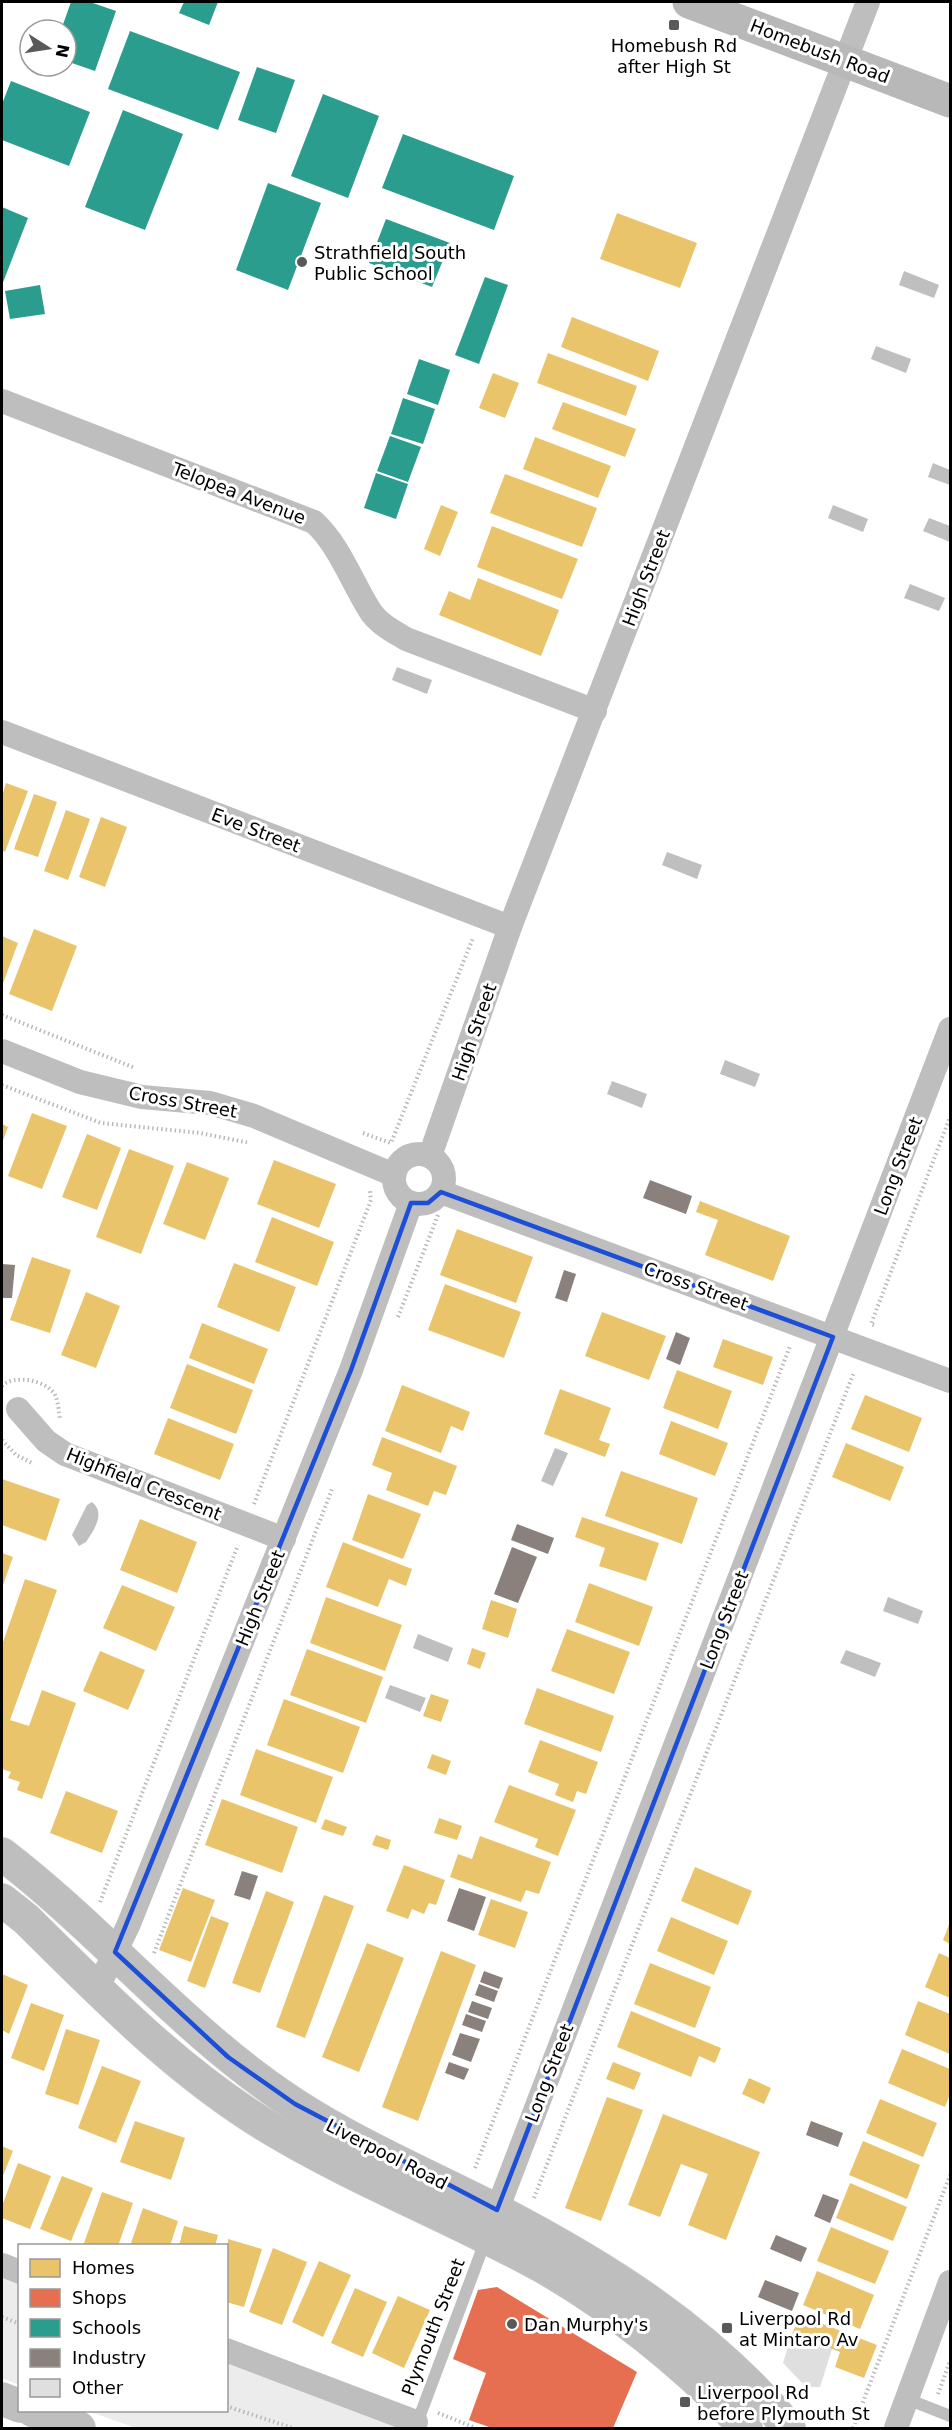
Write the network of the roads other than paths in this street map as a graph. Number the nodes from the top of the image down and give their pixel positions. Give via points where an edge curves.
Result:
1 (689, 2) edge
2 (868, 2) edge
3 (845, 61) junction
4 (951, 101) edge
5 (2, 401) edge
6 (595, 711) junction
7 (2, 732) edge
8 (510, 927) junction
9 (951, 1029) edge
10 (2, 1052) edge
11 (430, 1156) junction
12 (394, 1176) junction
13 (411, 1203) junction
14 (440, 1206) junction
15 (833, 1337) junction
16 (951, 1381) edge
17 (18, 1408) dead end
18 (284, 1539) junction
19 (2, 1854) edge
20 (2, 1900) edge
21 (115, 1952) junction
22 (97, 1989) junction
23 (491, 2224) junction
24 (2, 2265) edge
25 (18, 2270) edge
26 (951, 2282) edge
27 (228, 2351) edge
28 (2, 2399) edge
29 (907, 2399) junction
30 (18, 2405) edge
31 (37, 2412) edge
32 (951, 2416) edge
33 (416, 2425) edge
34 (79, 2428) edge
35 (746, 2428) edge
36 (789, 2428) edge
37 (896, 2428) edge

1 - 3 main road, Homebush Road
2 - 3 street, High Street
3 - 4 main road, Homebush Road
3 - 6 street, High Street
5 - 6 street, Telopea Avenue via 314,522 326,532 370,611 398,634
6 - 8 street, High Street
7 - 8 street, Eve Street
8 - 11 street, High Street
9 - 15 street, Long Street
10 - 12 street, Cross Street via 80,1082 142,1097 210,1103 254,1116
11 - 12 street via 410,1155 397,1167
11 - 14 street via 442,1168 444,1177
12 - 13 street via 397,1192
13 - 14 street
13 - 18 street, High Street
14 - 15 street, Cross Street
15 - 16 street, Cross Street
15 - 23 street, Long Street
17 - 18 street, Highfield Crescent via 46,1442 65,1454
18 - 21 street, High Street
19 - 21 main road, Liverpool Road
20 - 22 main road, Liverpool Road
21 - 22 street, High Street
21 - 23 main road, Liverpool Road via 228,2057 286,2098
22 - 23 main road, Liverpool Road via 191,2074 252,2117 372,2183
23 - 33 lane, Plymouth Street
23 - 35 main road, Liverpool Road via 553,2274 608,2307 653,2341
23 - 36 main road, Liverpool Road via 580,2256 683,2324
24 - 25 street
26 - 29 street
27 - 33 street
28 - 30 main road
29 - 32 lane
29 - 37 street
31 - 34 main road

